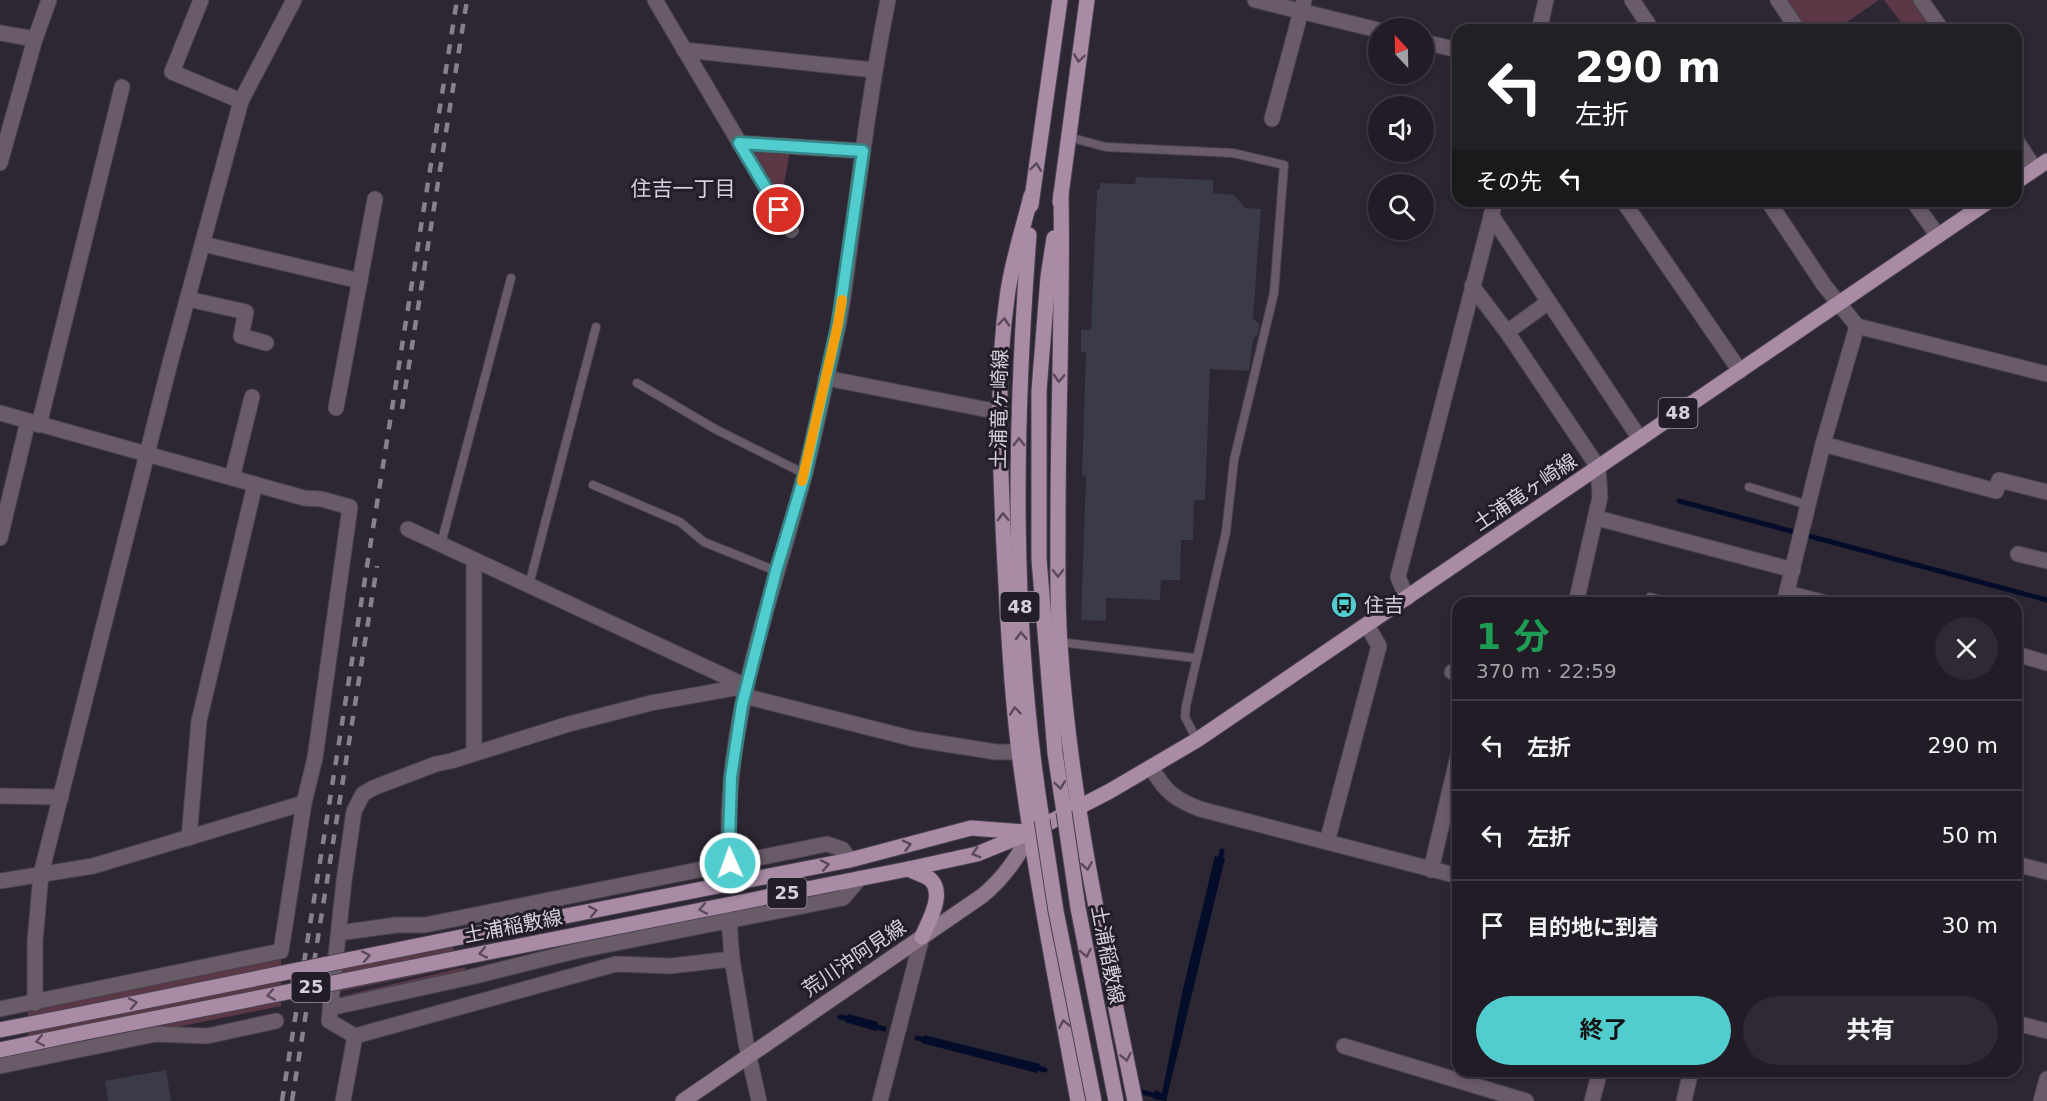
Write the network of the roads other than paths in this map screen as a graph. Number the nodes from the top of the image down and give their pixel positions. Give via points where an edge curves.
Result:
1 (49, 0) edge
2 (201, 0) edge
3 (294, 0) edge
4 (655, 0) edge
5 (888, 0) edge
6 (1060, 0) edge
7 (1087, 0) edge
8 (1255, 0) edge
9 (1546, 0) edge
10 (1632, 0) edge
11 (1778, 0) edge
12 (1922, 0) edge
13 (1302, 5) edge
14 (1540, 24) edge
15 (1648, 24) edge
16 (1794, 24) edge
17 (1938, 24) edge
18 (1368, 27) edge
19 (0, 33) edge
20 (35, 39) junction
21 (1434, 44) edge
22 (1452, 49) edge
23 (684, 50) junction
24 (874, 70) junction
25 (122, 87) dead end
26 (241, 101) junction
27 (1272, 119) dead end
28 (1068, 137) junction
29 (739, 143) junction
30 (2022, 146) edge
31 (863, 151) junction
32 (0, 163) edge
33 (2041, 165) edge
34 (2022, 178) edge
35 (1061, 194) junction
36 (1031, 196) junction
37 (375, 198) dead end
38 (1627, 207) edge
39 (1771, 207) edge
40 (1917, 207) edge
41 (1980, 207) edge
42 (1493, 208) edge
43 (790, 230) dead end
44 (1938, 236) junction
45 (203, 244) junction
46 (511, 278) dead end
47 (360, 281) junction
48 (1473, 286) junction
49 (188, 299) junction
50 (1547, 303) junction
51 (1839, 303) junction
52 (1857, 326) junction
53 (596, 327) dead end
54 (1507, 332) junction
55 (266, 343) dead end
56 (1740, 371) junction
57 (2047, 374) edge
58 (826, 378) junction
59 (638, 383) dead end
60 (252, 397) dead end
61 (336, 408) dead end
62 (999, 412) junction
63 (0, 413) edge
64 (33, 423) junction
65 (1640, 439) junction
66 (1823, 444) junction
67 (149, 453) junction
68 (1598, 468) junction
69 (805, 474) junction
70 (232, 478) junction
71 (255, 484) junction
72 (593, 485) dead end
73 (1749, 487) dead end
74 (2047, 492) edge
75 (1808, 505) junction
76 (1597, 518) junction
77 (408, 529) dead end
78 (0, 538) edge
79 (441, 544) junction
80 (2018, 554) dead end
81 (474, 560) junction
82 (2047, 561) edge
83 (1792, 570) junction
84 (776, 571) junction
85 (529, 585) junction
86 (1577, 597) edge
87 (1786, 597) edge
88 (1407, 598) junction
89 (1367, 626) junction
90 (1059, 642) junction
91 (2022, 656) edge
92 (1195, 658) junction
93 (2047, 663) edge
94 (745, 691) junction
95 (1197, 740) junction
96 (1019, 752) junction
97 (474, 753) junction
98 (1152, 768) junction
99 (1452, 781) edge
100 (0, 796) edge
101 (61, 797) junction
102 (304, 803) junction
103 (1071, 810) junction
104 (1031, 832) junction
105 (189, 838) junction
106 (1327, 842) junction
107 (850, 860) junction
108 (730, 863) junction
109 (2022, 866) edge
110 (908, 869) junction
111 (1431, 870) junction
112 (2047, 872) edge
113 (41, 874) junction
114 (1452, 875) edge
115 (860, 878) junction
116 (0, 881) edge
117 (729, 920) junction
118 (339, 933) junction
119 (921, 938) junction
120 (604, 945) junction
121 (576, 951) junction
122 (732, 959) junction
123 (609, 966) junction
124 (581, 973) junction
125 (35, 1003) junction
126 (330, 1008) junction
127 (0, 1009) edge
128 (276, 1021) dead end
129 (2022, 1025) edge
130 (0, 1030) edge
131 (2047, 1031) edge
132 (355, 1036) junction
133 (1344, 1046) dead end
134 (0, 1050) edge
135 (749, 1056) junction
136 (0, 1066) edge
137 (1598, 1077) edge
138 (1690, 1077) edge
139 (2047, 1079) edge
140 (343, 1101) edge
141 (683, 1101) edge
142 (759, 1101) edge
143 (880, 1101) edge
144 (1078, 1101) edge
145 (1094, 1101) edge
146 (1116, 1101) edge
147 (1135, 1101) edge
148 (1526, 1101) edge
149 (1592, 1101) edge
150 (1684, 1101) edge
151 (2041, 1101) edge

1 - 20 street
2 - 26 street via 172,72
3 - 26 street
4 - 23 street
5 - 24 street
36 -> 6 main road, 土浦竜ヶ崎線 / 48
7 -> 28 main road, 土浦竜ヶ崎線 / 48
8 - 13 street
9 - 14 street
10 - 15 street
11 - 16 street
12 - 17 street
13 - 18 street
13 - 27 street
19 - 20 street
20 - 32 street
21 - 22 street
23 - 24 street
23 - 29 street
24 - 31 street
25 - 64 street
26 - 45 street
28 - 35 main road, 土浦竜ヶ崎線 / 48
28 - 92 lane via 1106,147 1233,153 1284,165 1274,293 1234,460 1226,532
29 - 31 street
29 - 43 street
30 - 33 street
31 - 58 street via 838,324
33 - 34 main road
35 -> 90 main road
35 -> 103 main road, 土浦竜ヶ崎線 / 48 via 1048,277 1039,391 1039,559 1055,753
62 -> 36 main road via 1007,297
145 -> 36 main road, 土浦竜ヶ崎線 / 48, bridge via 1056,911 1032,757 1023,662 1019,392
37 - 47 street
38 - 56 street
39 - 51 street
40 - 44 street
41 - 44 main road, 土浦竜ヶ崎線 / 48
42 - 48 street
42 - 50 street
44 - 51 main road, 土浦竜ヶ崎線 / 48
45 - 47 street
45 - 49 street
46 - 79 lane
47 - 61 street
48 - 54 street
48 - 88 street via 1398,577
49 - 55 street via 246,312 241,336
49 - 67 street
50 - 54 street
50 - 65 street
51 - 52 street
51 - 56 main road, 土浦竜ヶ崎線 / 48
52 - 57 street
52 - 66 street
53 - 85 lane
54 - 68 street
56 - 65 main road, 土浦竜ヶ崎線 / 48
58 - 62 street
58 - 69 street
59 - 69 lane via 715,429
60 - 70 street
96 -> 62 main road via 1010,663
63 - 64 street
64 - 67 street
64 - 78 street
65 - 68 main road, 土浦竜ヶ崎線 / 48
66 - 74 street via 1996,491 1999,480
66 - 75 street
67 - 70 street
67 - 101 street
68 - 76 street
68 - 88 main road, 土浦竜ヶ崎線 / 48
69 - 84 street
70 - 71 street
71 - 102 street via 350,507 315,758
71 - 105 street via 199,721
72 - 84 lane via 680,522 704,542
73 - 75 lane
75 - 83 street
76 - 83 street
76 - 86 street
77 - 79 street
79 - 81 street
80 - 82 street
81 - 85 street
81 - 97 street
83 - 87 street
84 - 94 street
85 - 94 street
88 - 89 main road, 土浦竜ヶ崎線 / 48
89 - 95 main road, 土浦竜ヶ崎線 / 48
89 - 106 street via 1379,646
90 - 92 lane
90 - 103 main road
91 - 93 street
92 - 95 lane via 1185,717
94 - 96 street via 914,739
94 - 97 street via 651,703
94 - 108 street via 731,777
95 - 98 main road, 土浦竜ヶ崎線 / 48
96 - 104 main road
97 - 118 street via 363,794 354,811
98 - 103 main road, 土浦竜ヶ崎線 / 48
98 - 106 street via 1167,791 1182,802
99 - 111 street
100 - 101 street
101 - 113 street
102 - 105 street
102 - 125 street via 281,951
103 - 104 main road, 土浦稲敷線 / 25
103 -> 146 main road, 土浦稲敷線, bridge via 1078,908
103 -> 147 main road
107 -> 104 main road, 土浦稲敷線 / 25 via 971,828
104 -> 110 main road, 土浦稲敷線 / 25 via 977,854
104 - 119 main road, 荒川沖阿見線 via 1017,859 993,888
144 -> 104 main road
105 - 113 street via 93,867
106 - 111 street
107 - 108 street via 842,849 827,844
130 -> 107 main road, 土浦稲敷線 / 25, bridge
108 - 118 street via 425,925
109 - 112 street
110 - 115 main road, 土浦稲敷線 / 25
110 - 119 main road via 930,879 936,890 936,903
111 - 114 street
113 - 116 street
113 - 125 street
115 - 117 street via 843,898
115 -> 134 main road, 土浦稲敷線 / 25, bridge
117 - 120 street
117 - 122 street
118 - 126 street
119 - 135 main road, 荒川沖阿見線
119 - 143 street
120 - 121 street
120 - 123 street
121 - 124 street
121 - 126 street
122 - 123 street via 670,966
122 - 135 street
123 - 124 street
124 - 132 street
125 - 127 street
126 - 132 street via 329,1021
128 - 136 street via 207,1036 156,1034
129 - 131 street
132 - 140 street
133 - 148 street
135 - 141 main road, 荒川沖阿見線
135 - 142 street
137 - 149 street
138 - 150 street
139 - 151 street

